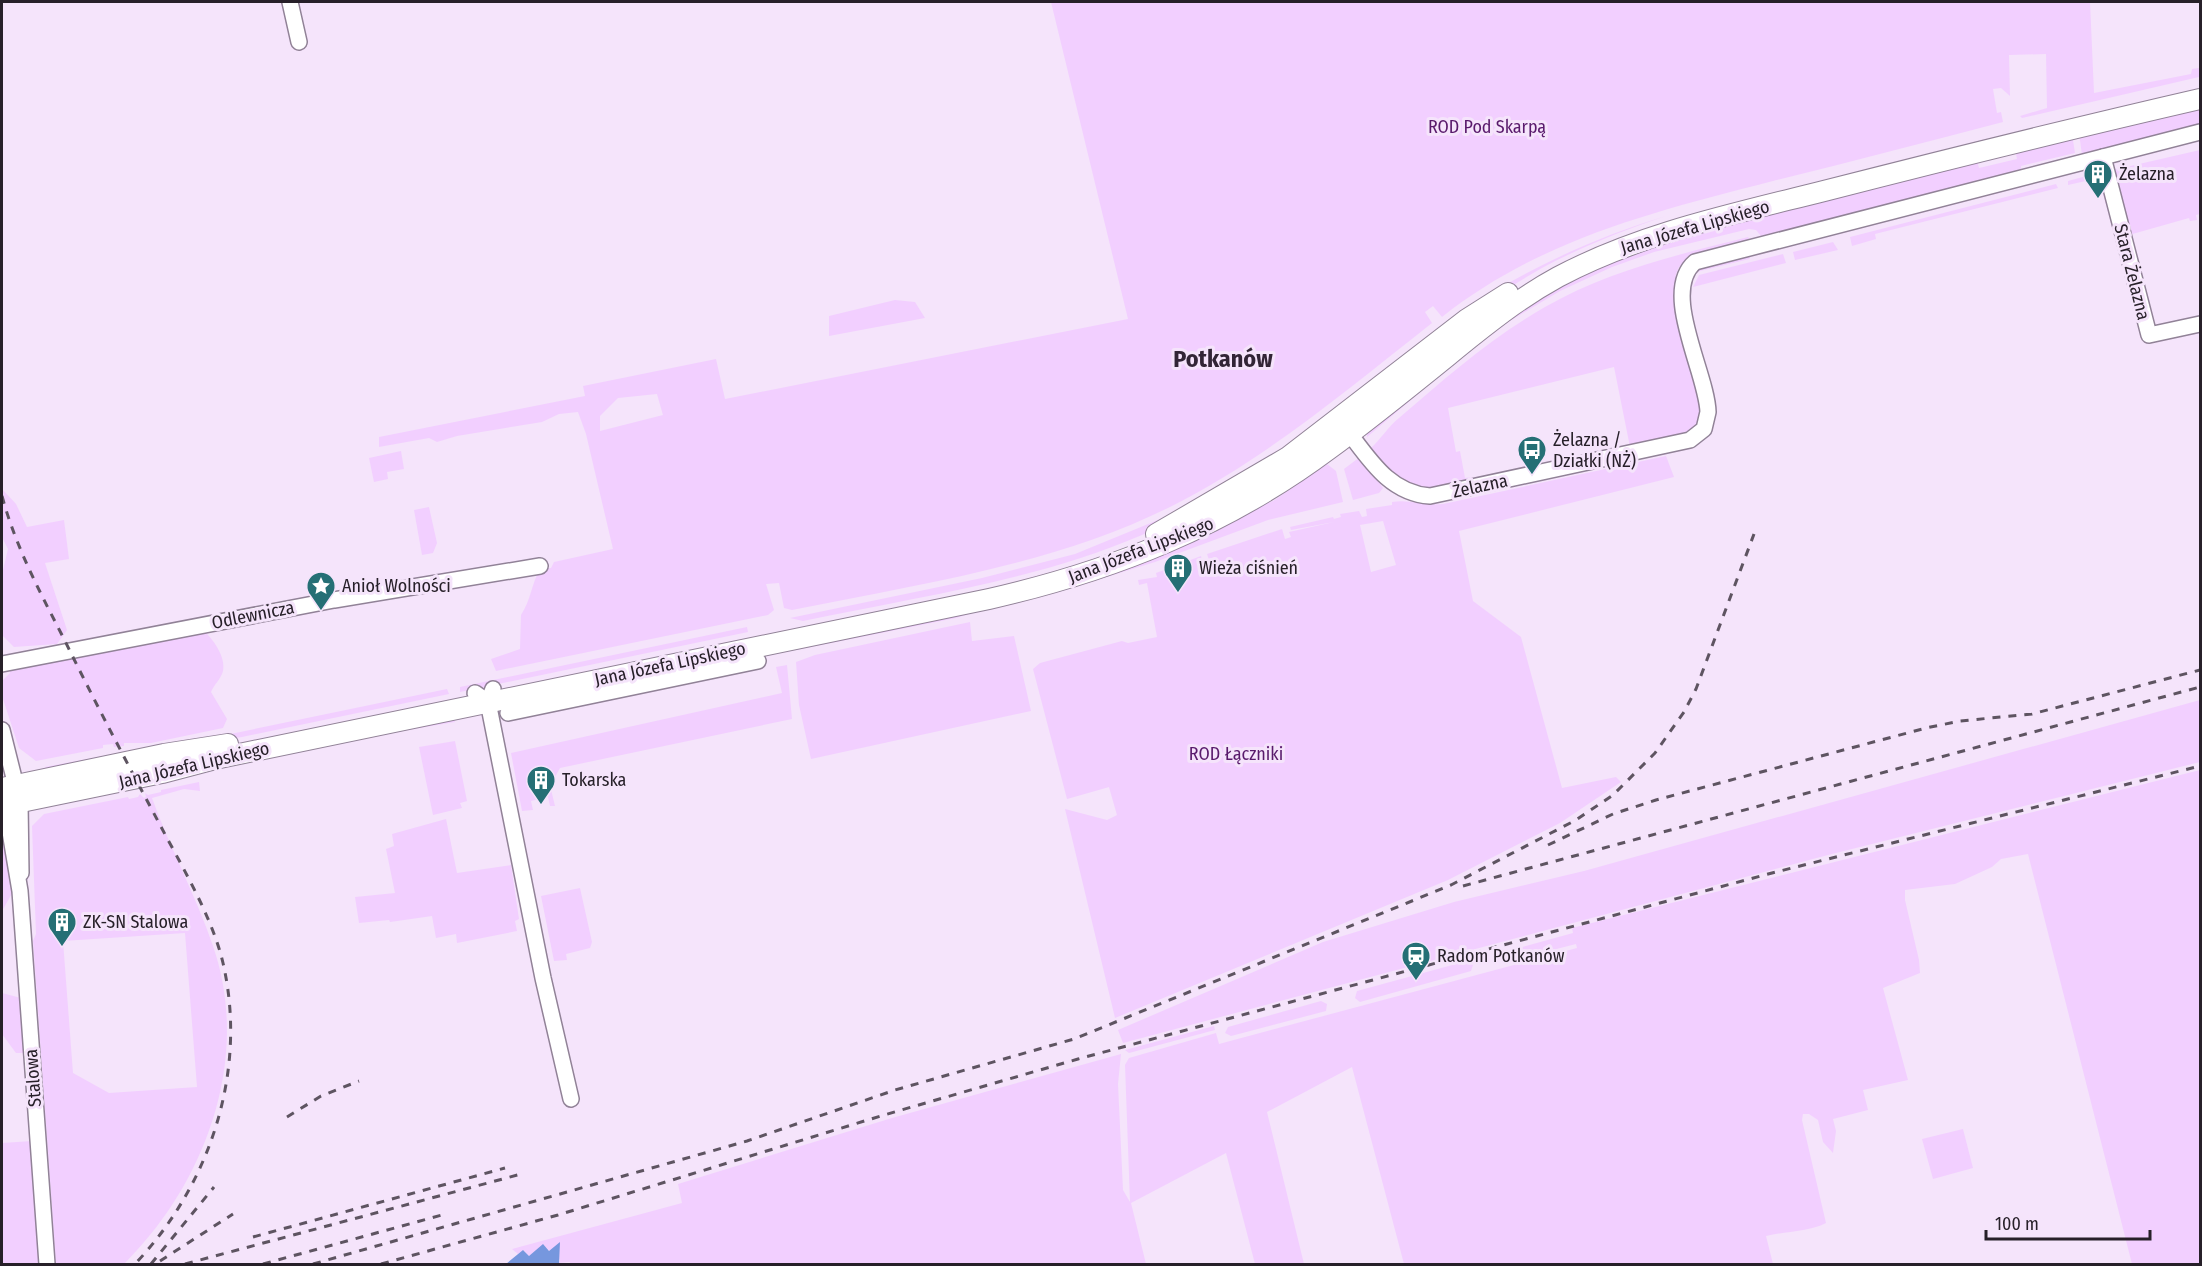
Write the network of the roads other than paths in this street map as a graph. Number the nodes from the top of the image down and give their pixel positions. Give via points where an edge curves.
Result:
1 (290, 2) edge
2 (299, 42) dead end
3 (2200, 88) edge
4 (2200, 99) edge
5 (2200, 132) edge
6 (2103, 157) junction
7 (2200, 324) edge
8 (1345, 427) junction
9 (540, 566) dead end
10 (758, 661) dead end
11 (2, 664) edge
12 (485, 694) junction
13 (508, 713) dead end
14 (2, 730) edge
15 (7, 794) edge
16 (571, 1099) dead end
17 (46, 1264) edge

1 - 2 street
3 - 8 main road, Jana Józefa Lipskiego via 1710,208 1613,239 1544,272 1474,314
4 - 8 main road, Jana Józefa Lipskiego via 1756,208 1624,247 1519,300
5 - 6 street, Żelazna
6 - 7 street, Stara Żelazna via 2149,335
6 - 8 street, Żelazna via 1695,262 1683,278 1682,299 1708,412 1704,429 1689,440 1430,496 1412,493 1389,481
8 - 12 main road, Jana Józefa Lipskiego via 1289,478 1219,520 1080,575 988,599
9 - 11 street, Odlewnicza via 345,598
10 - 13 street
12 - 15 main road, Jana Józefa Lipskiego
12 - 16 street
14 - 15 street, Stalowa
15 - 17 street, Stalowa via 20,891

